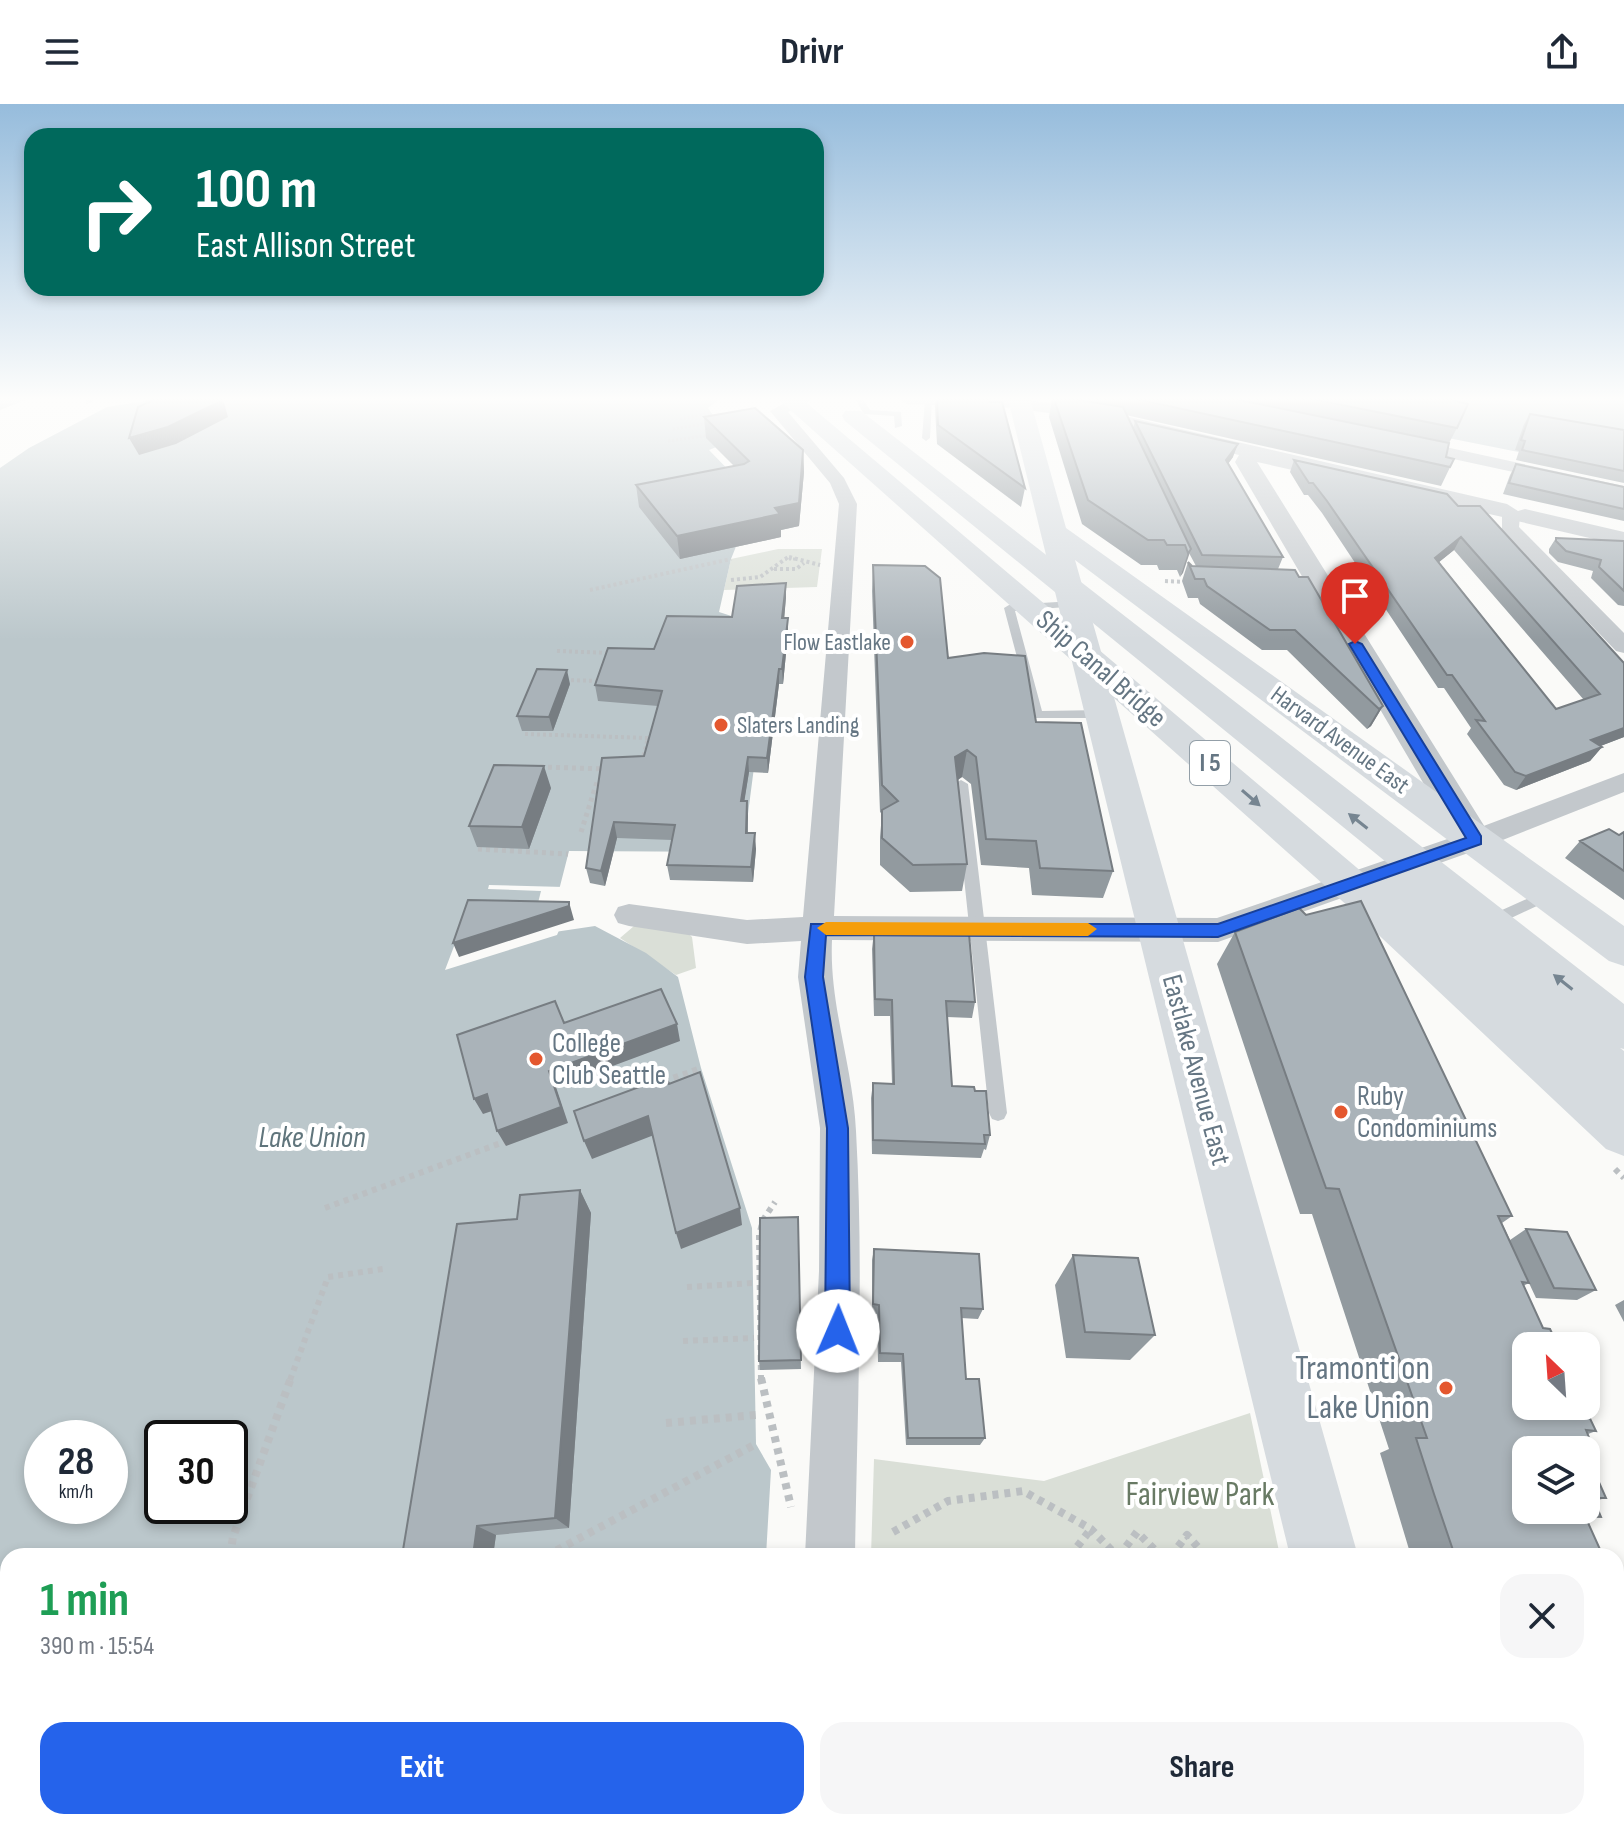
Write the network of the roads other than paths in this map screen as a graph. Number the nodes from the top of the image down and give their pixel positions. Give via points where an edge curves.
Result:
1 (836, 480) edge
2 (882, 480) edge
3 (904, 480) edge
4 (932, 480) edge
5 (1041, 480) edge
6 (1256, 480) edge
7 (1368, 480) edge
8 (1571, 480) edge
9 (1624, 491) edge
10 (1514, 514) junction
11 (1055, 532) junction
12 (1624, 539) edge
13 (1286, 581) edge
14 (1317, 581) junction
15 (1074, 604) junction
16 (1624, 646) edge
17 (1102, 714) junction
18 (1624, 782) edge
19 (961, 784) edge
20 (1475, 840) junction
21 (1549, 894) junction
22 (629, 915) dead end
23 (817, 928) junction
24 (977, 929) junction
25 (1159, 930) junction
26 (1624, 949) edge
27 (1624, 1030) edge
28 (1624, 1080) edge
29 (1565, 1096) dead end
30 (998, 1113) dead end
31 (1624, 1133) edge
32 (830, 1548) edge
33 (1322, 1548) edge

1 - 23 street via 848,504
2 -> 31 main road, Ship Canal Bridge / I 5 via 1365,897
3 - 28 main road, Ship Canal Bridge
27 -> 4 main road, Ship Canal Bridge / I 5
5 - 11 main road, Eastlake Avenue East
6 - 14 street
7 - 10 street
8 - 9 street
10 - 12 street
10 - 16 street via 1509,528
11 - 15 main road, Eastlake Avenue East
11 - 20 main road, Harvard Avenue East
13 - 14 street
14 - 20 street
15 - 17 main road, Eastlake Avenue East
15 - 17 lane via 1009,608 1039,721
17 - 25 main road, Eastlake Avenue East
18 - 20 street
19 - 24 lane
20 - 21 main road, Harvard Avenue East
20 - 25 street via 1330,902 1228,929
21 - 26 main road, Harvard Avenue East
21 - 29 lane via 1497,916 1477,931 1462,950 1462,973 1490,1022
22 - 23 street via 747,932
23 - 24 street
23 - 32 street via 814,977 838,1128
24 - 25 street
24 - 30 lane
25 - 33 main road, Eastlake Avenue East

